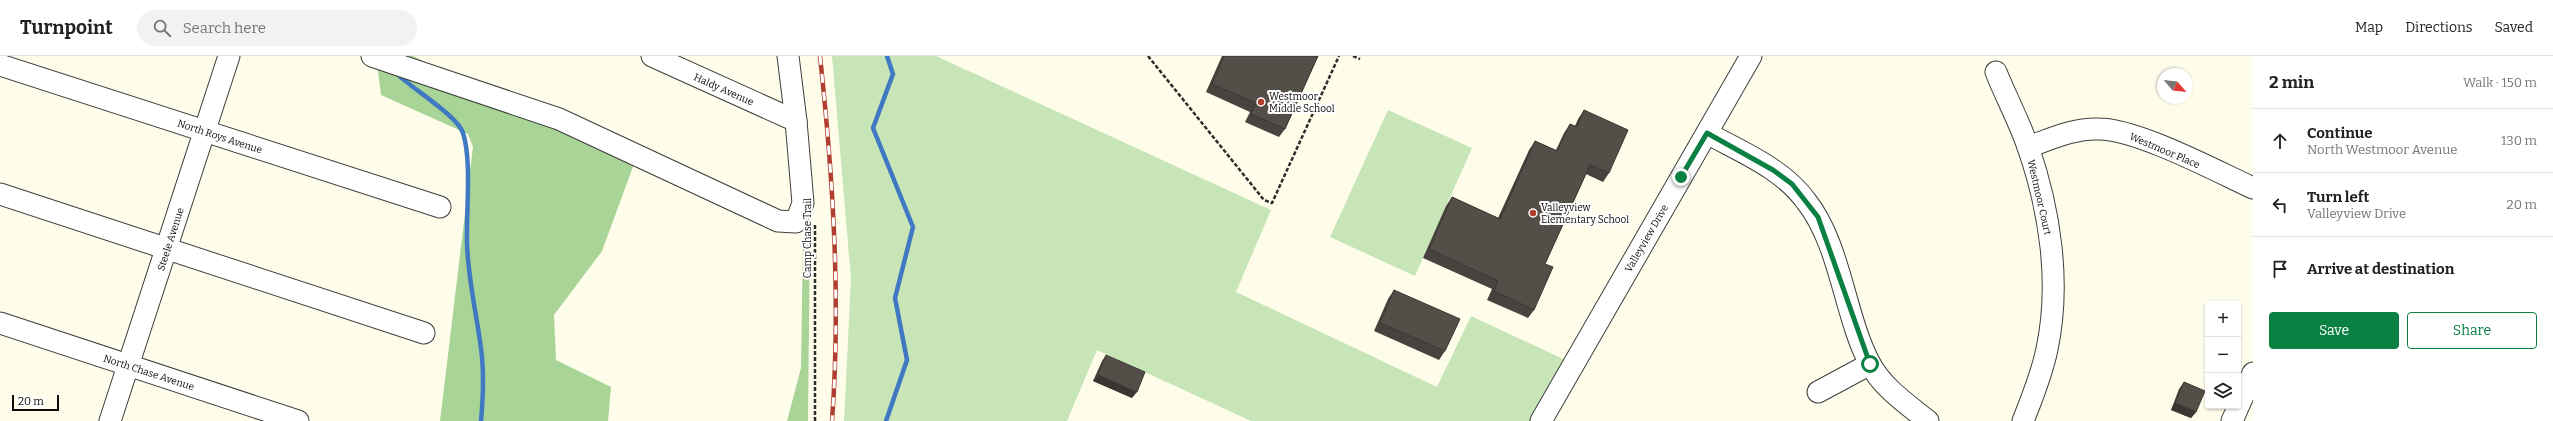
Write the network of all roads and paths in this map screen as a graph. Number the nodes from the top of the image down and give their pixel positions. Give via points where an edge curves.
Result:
1 (230, 56) edge
2 (652, 56) edge
3 (788, 56) edge
4 (1148, 56) edge
5 (1339, 56) edge
6 (1352, 56) edge
7 (1751, 56) edge
8 (1360, 59) dead end
9 (385, 60) edge
10 (0, 65) edge
11 (1996, 72) dead end
12 (796, 121) junction
13 (205, 132) junction
14 (1707, 133) junction
15 (2028, 147) junction
16 (2253, 188) edge
17 (0, 194) edge
18 (440, 207) dead end
19 (816, 221) dead end
20 (166, 250) junction
21 (0, 323) edge
22 (424, 333) dead end
23 (1870, 364) junction
24 (129, 366) junction
25 (2253, 373) edge
26 (1818, 392) dead end
27 (110, 421) edge
28 (298, 421) edge
29 (815, 421) edge
30 (1541, 421) edge
31 (1928, 421) edge
32 (2023, 421) edge
33 (2232, 421) edge

1 - 13 street, Steele Avenue
2 - 12 street, Haldy Avenue
3 - 12 street
4 - 5 path via 1264,200 1272,203
6 - 8 path
7 - 14 street, Valleyview Drive
9 - 12 street via 560,119 778,221 796,222 803,203
10 - 13 street, North Roys Avenue
11 - 15 street, Westmoor Court
13 - 18 street, North Roys Avenue
13 - 20 street, Steele Avenue
14 - 23 street via 1773,170 1792,184 1818,217
14 - 30 street, Valleyview Drive
15 - 16 street, Westmoor Place via 2078,131 2100,129 2144,140
15 - 32 street, Westmoor Court via 2049,229 2053,271 2047,349
17 - 20 street
19 - 29 path, Camp Chase Trail
20 - 22 street
20 - 24 street, Steele Avenue
21 - 24 street, North Chase Avenue
23 - 26 street
23 - 31 street via 1888,389
24 - 27 street, Steele Avenue
24 - 28 street, North Chase Avenue
25 - 33 street

